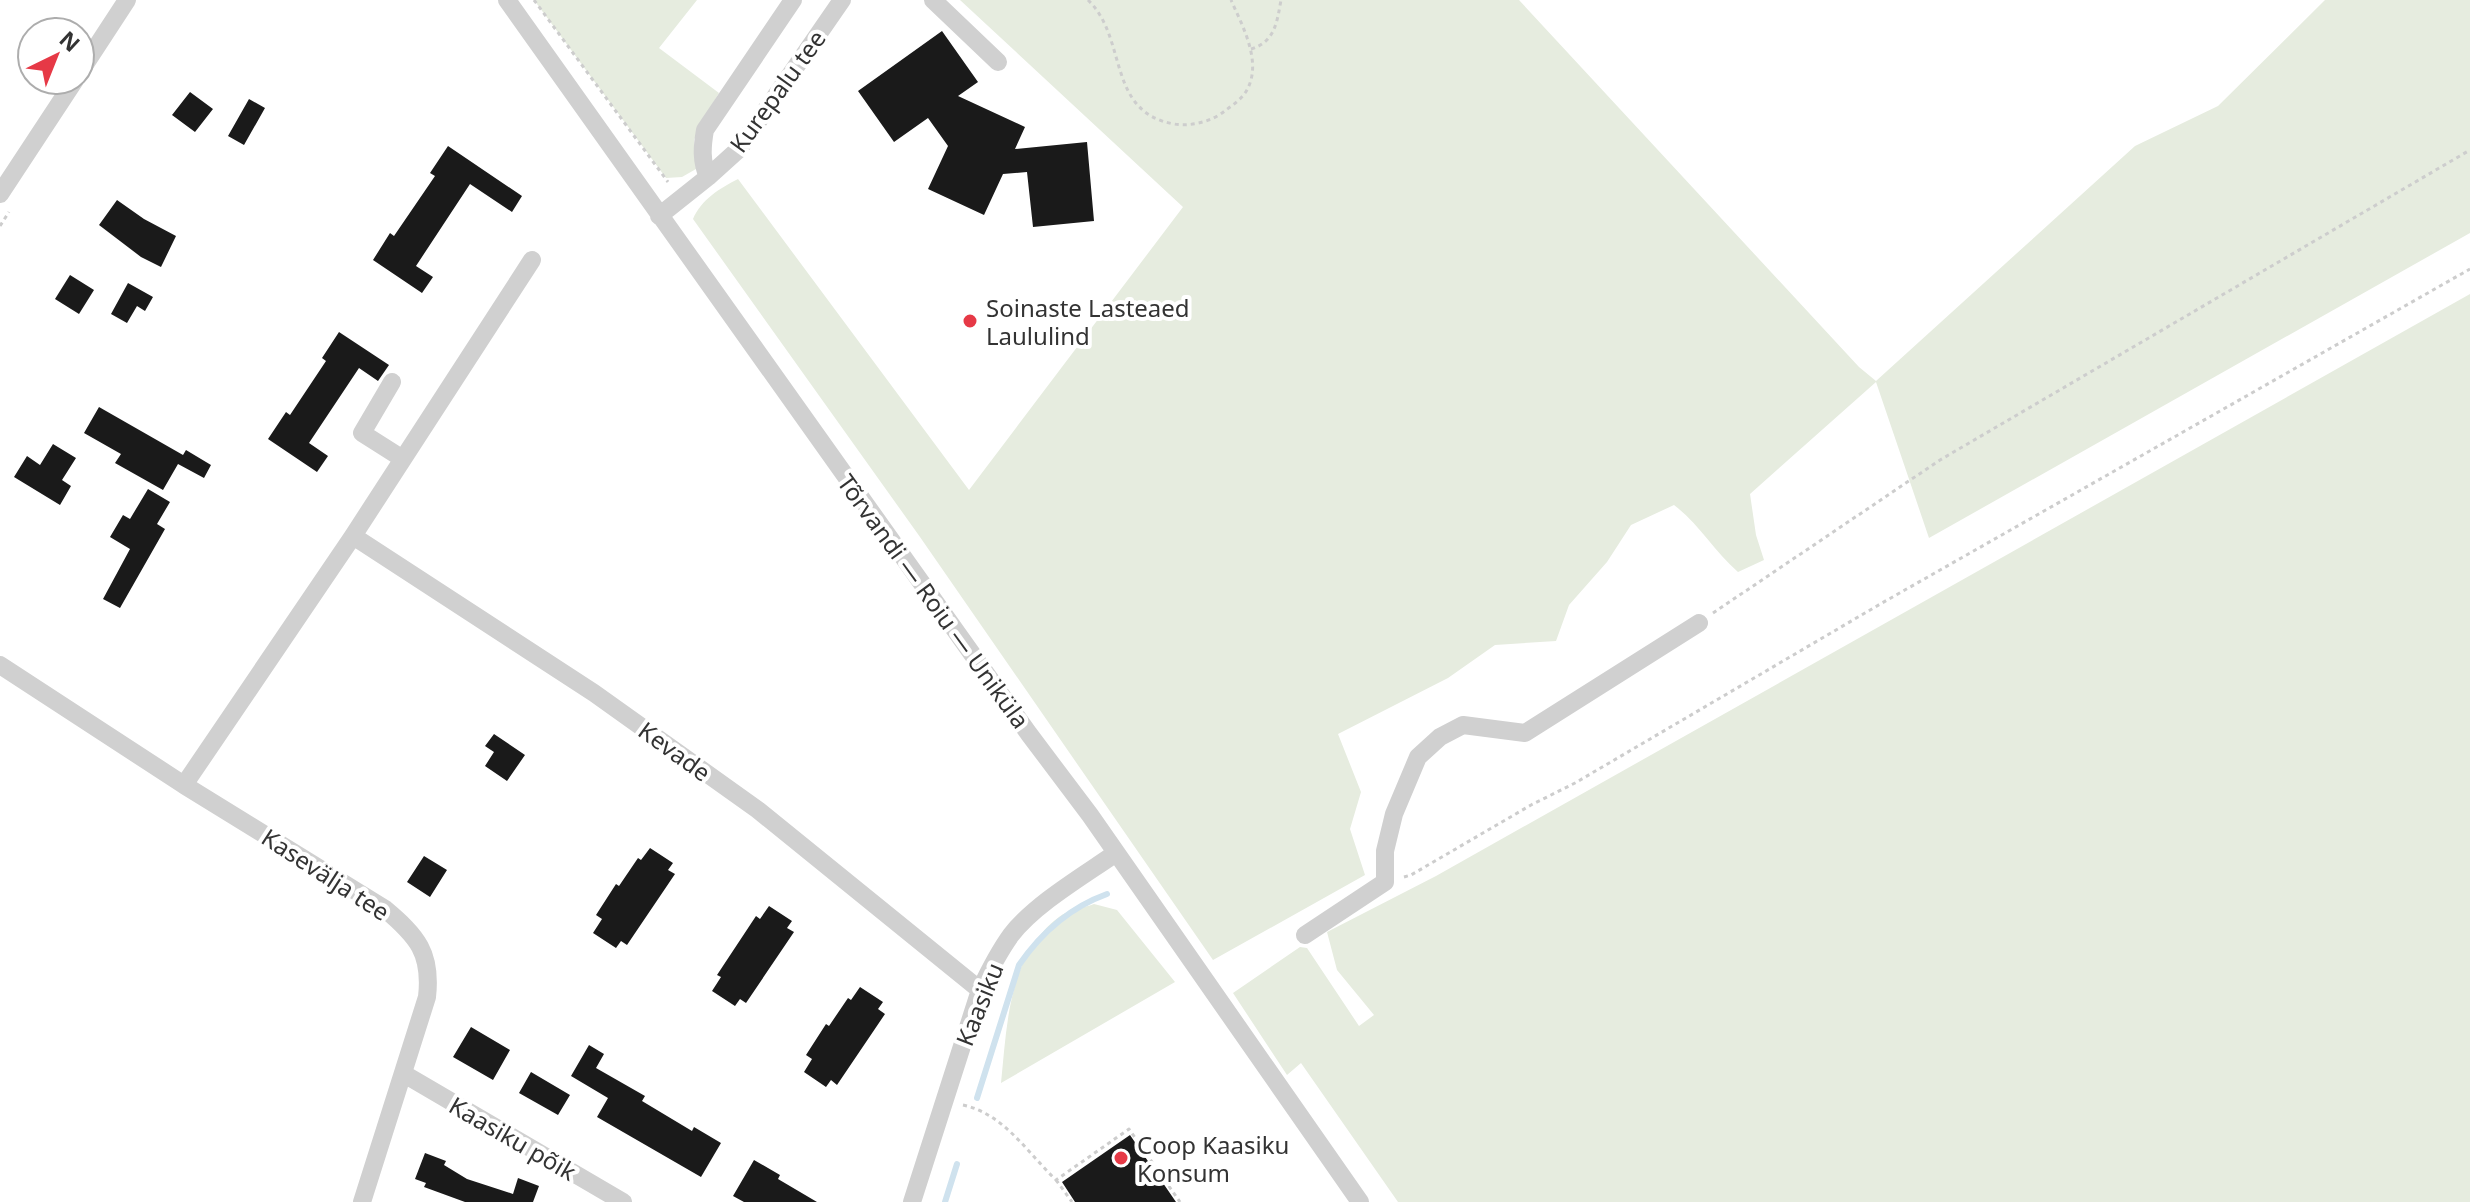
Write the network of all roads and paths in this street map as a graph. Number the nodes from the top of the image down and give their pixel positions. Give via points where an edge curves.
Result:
1 (127, 0) edge
2 (507, 0) edge
3 (793, 0) edge
4 (842, 0) edge
5 (933, 0) edge
6 (1088, 0) edge
7 (1231, 0) edge
8 (1281, 0) edge
9 (96, 47) edge
10 (1251, 49) junction
11 (998, 62) dead end
12 (64, 96) edge
13 (2470, 150) edge
14 (708, 177) junction
15 (0, 194) edge
16 (659, 216) junction
17 (532, 260) dead end
18 (2470, 269) edge
19 (392, 382) dead end
20 (403, 459) junction
21 (353, 536) junction
22 (1699, 623) joint
23 (0, 665) edge
24 (184, 785) junction
25 (1116, 853) junction
26 (1385, 882) junction
27 (1305, 935) dead end
28 (980, 990) junction
29 (404, 1074) junction
30 (944, 1101) junction
31 (1056, 1180) junction
32 (362, 1202) edge
33 (623, 1202) edge
34 (912, 1202) edge
35 (1072, 1202) edge
36 (1180, 1202) edge
37 (1360, 1202) edge

1 - 9 street
2 - 16 street, Tõrvandi — Roiu — Uniküla
3 - 14 street, Kurepalu tee via 705,130 703,166
4 - 14 street, Kurepalu tee via 739,149
5 - 11 street
6 - 10 path via 1104,21 1130,97 1143,111 1174,124 1220,116 1243,96 1250,85
7 - 10 path
8 - 10 path via 1275,30
12 - 15 street
13 - 22 path via 1940,460
14 - 16 street, Kurepalu tee
16 - 25 street, Tõrvandi — Roiu — Uniküla
17 - 20 street
18 - 26 path via 1575,783 1411,875
19 - 20 street via 362,433
20 - 21 street
21 - 24 street
21 - 28 street, Kevade via 594,693 758,810
22 - 26 street via 1525,733 1463,725 1440,737 1418,757 1394,814 1385,851
23 - 24 street, Kasevälja tee
24 - 29 street, Kasevälja tee via 385,909 416,938 429,980
25 - 28 street, Kaasiku via 1013,932
25 - 37 street, Tõrvandi — Roiu — Uniküla
26 - 27 street
28 - 30 street, Kaasiku
29 - 32 street, Kasevälja tee
29 - 33 street, Kaasiku põik
30 - 31 path via 983,1111 999,1122
30 - 34 street, Kaasiku
31 - 35 path
31 - 36 path via 1129,1129

